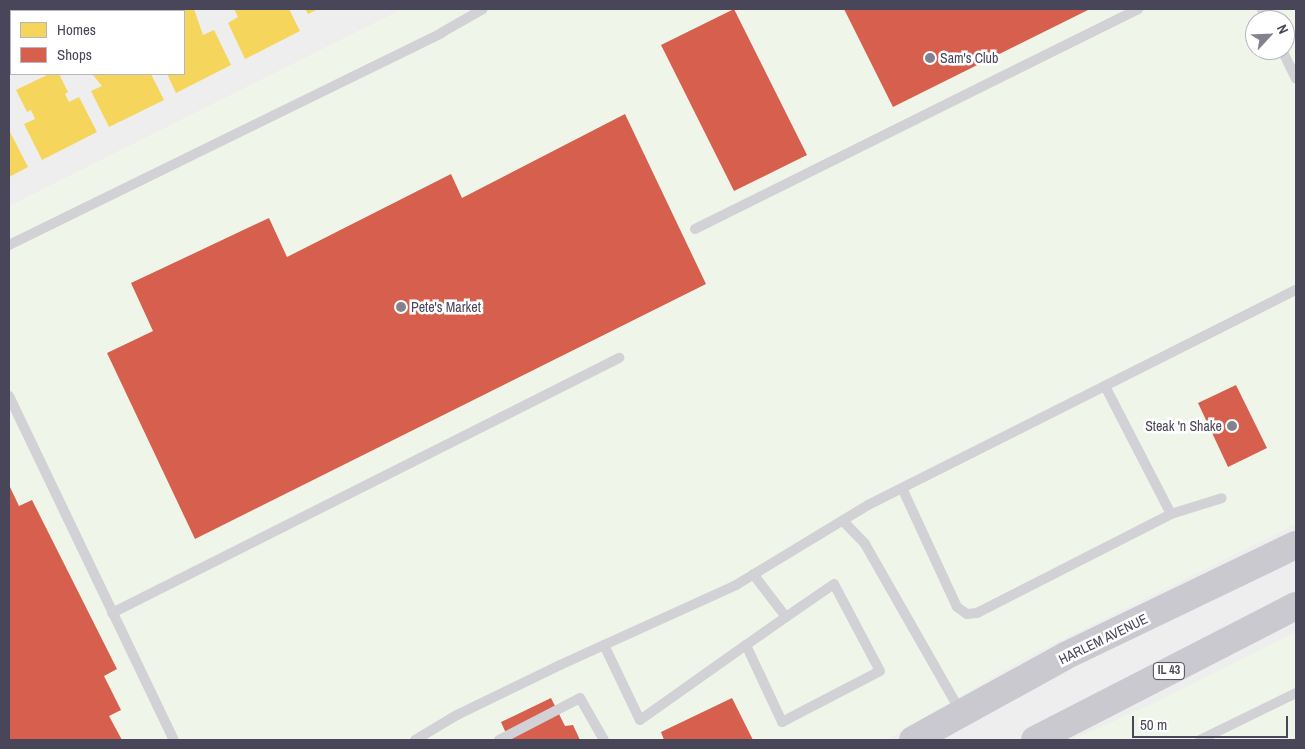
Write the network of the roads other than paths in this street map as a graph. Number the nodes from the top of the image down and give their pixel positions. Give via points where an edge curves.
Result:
1 (483, 9) edge
2 (1138, 9) edge
3 (1287, 60) edge
4 (1296, 79) edge
5 (695, 230) dead end
6 (9, 245) edge
7 (1296, 290) edge
8 (619, 358) dead end
9 (1105, 386) junction
10 (9, 396) edge
11 (902, 488) junction
12 (1222, 498) dead end
13 (1170, 514) junction
14 (844, 522) junction
15 (1296, 546) edge
16 (753, 574) junction
17 (1296, 606) edge
18 (112, 613) junction
19 (786, 617) junction
20 (604, 645) junction
21 (746, 645) junction
22 (1296, 693) edge
23 (961, 712) junction
24 (174, 740) edge
25 (415, 740) edge
26 (499, 740) edge
27 (604, 740) edge
28 (913, 740) edge
29 (1035, 740) edge
30 (1200, 740) edge

1 - 6 lane via 442,33
2 - 5 lane
3 - 4 lane
7 - 9 lane
8 - 18 lane
9 - 11 lane
9 - 13 lane
10 - 18 lane
11 - 13 lane via 957,607 967,614 977,613
11 - 14 lane
12 - 13 lane
14 - 16 lane
14 - 23 lane via 865,544
15 - 23 main road, HARLEM AVENUE via 1066,656
16 - 19 lane
16 - 20 lane
17 - 29 main road, IL 43
18 - 24 lane
19 - 21 lane
19 - 21 lane via 834,584 880,671 782,722
20 - 21 lane via 640,720
20 - 25 lane via 457,715
22 - 30 lane
23 - 28 main road, HARLEM AVENUE
26 - 27 lane via 580,698

